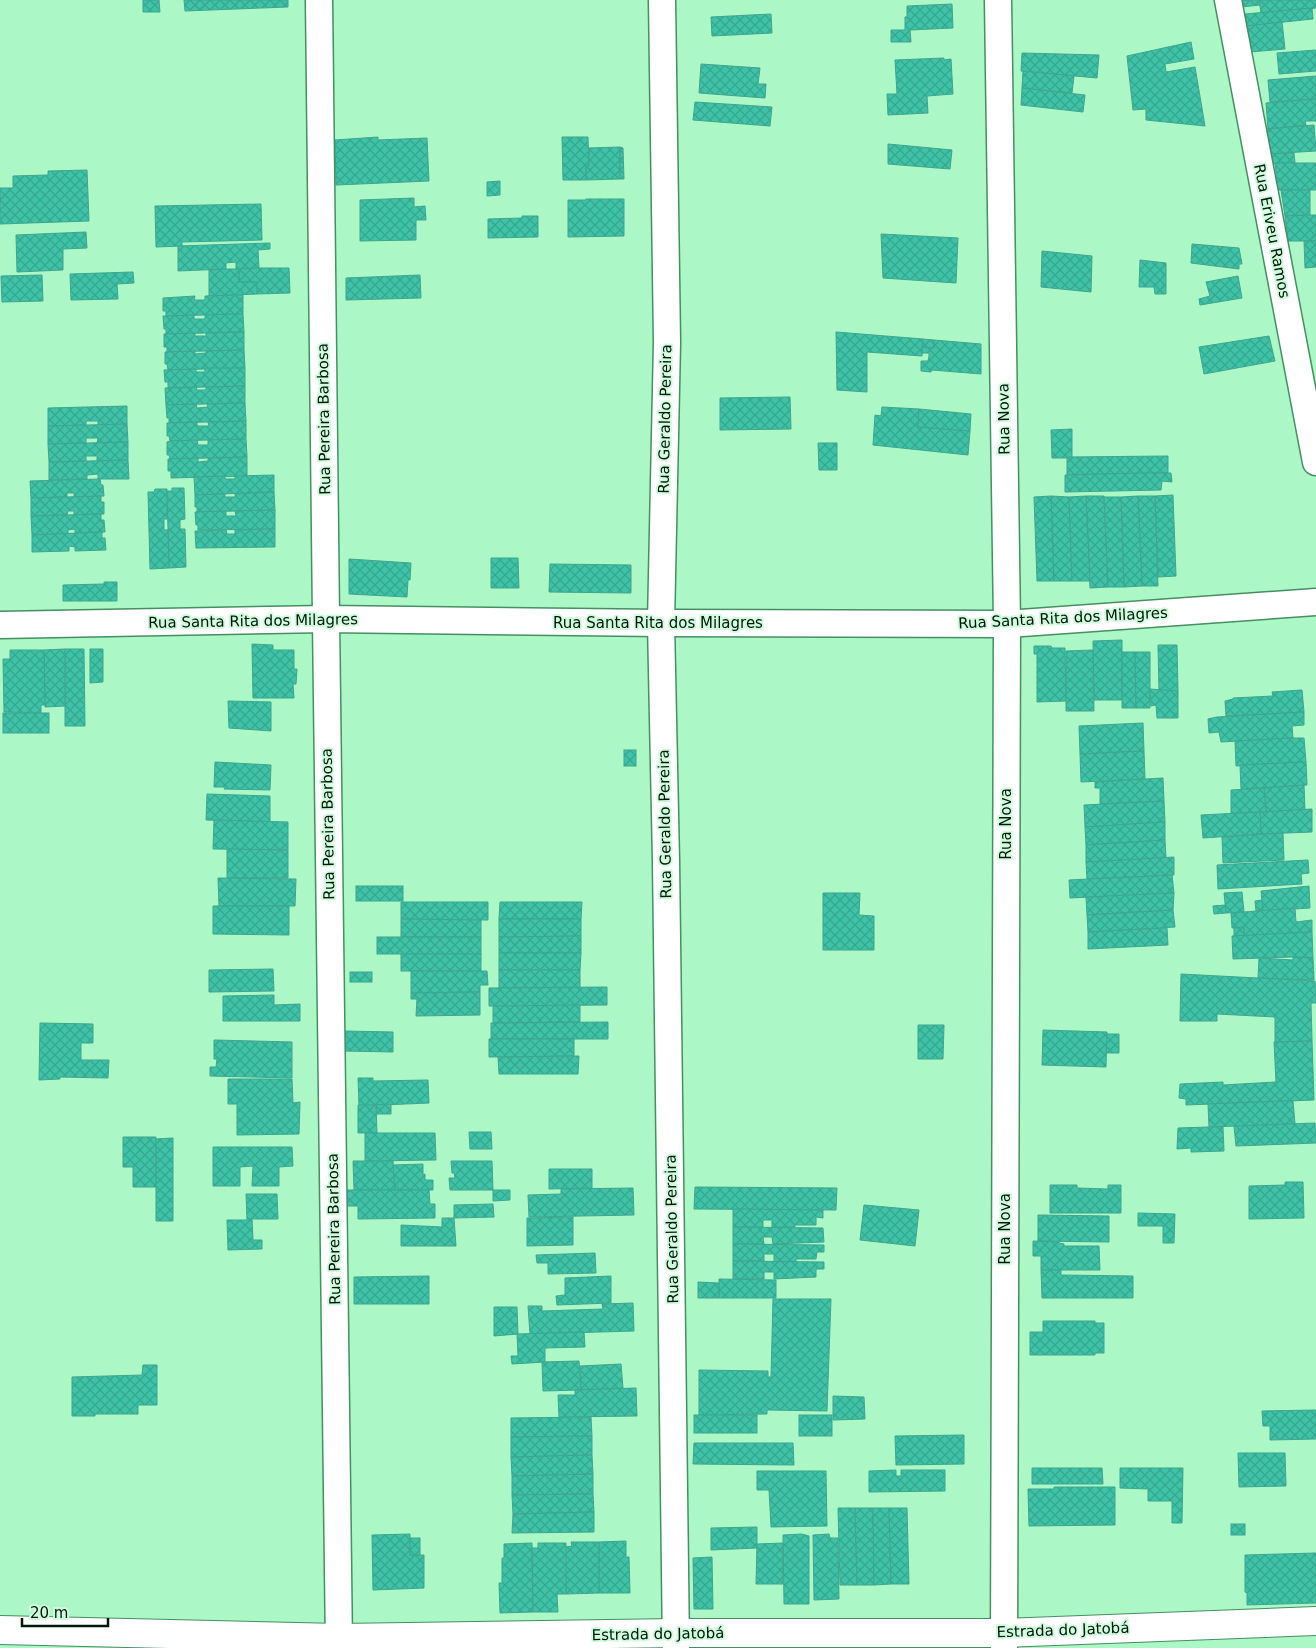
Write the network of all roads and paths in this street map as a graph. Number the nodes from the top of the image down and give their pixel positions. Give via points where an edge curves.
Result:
1 (320, 0) edge
2 (662, 0) edge
3 (998, 0) edge
4 (1228, 0) edge
5 (1316, 462) edge
6 (1316, 602) edge
7 (326, 619) junction
8 (661, 624) junction
9 (1007, 624) junction
10 (0, 625) edge
11 (1316, 1620) edge
12 (0, 1630) edge
13 (1004, 1640) edge
14 (676, 1641) edge
15 (339, 1643) edge

1 - 7 street, Rua Pereira Barbosa
2 - 8 street, Rua Geraldo Pereira via 667,342
3 - 9 street, Rua Nova
4 - 5 street, Rua Eriveu Ramos
6 - 9 street, Rua Santa Rita dos Milagres
7 - 8 street, Rua Santa Rita dos Milagres
7 - 10 street, Rua Santa Rita dos Milagres
7 - 15 street, Rua Pereira Barbosa
8 - 9 street, Rua Santa Rita dos Milagres
8 - 14 street, Rua Geraldo Pereira
9 - 13 street, Rua Nova
11 - 13 street, Estrada do Jatobá
12 - 15 street, Estrada do Jatobá
13 - 14 street, Estrada do Jatobá
14 - 15 street, Estrada do Jatobá

